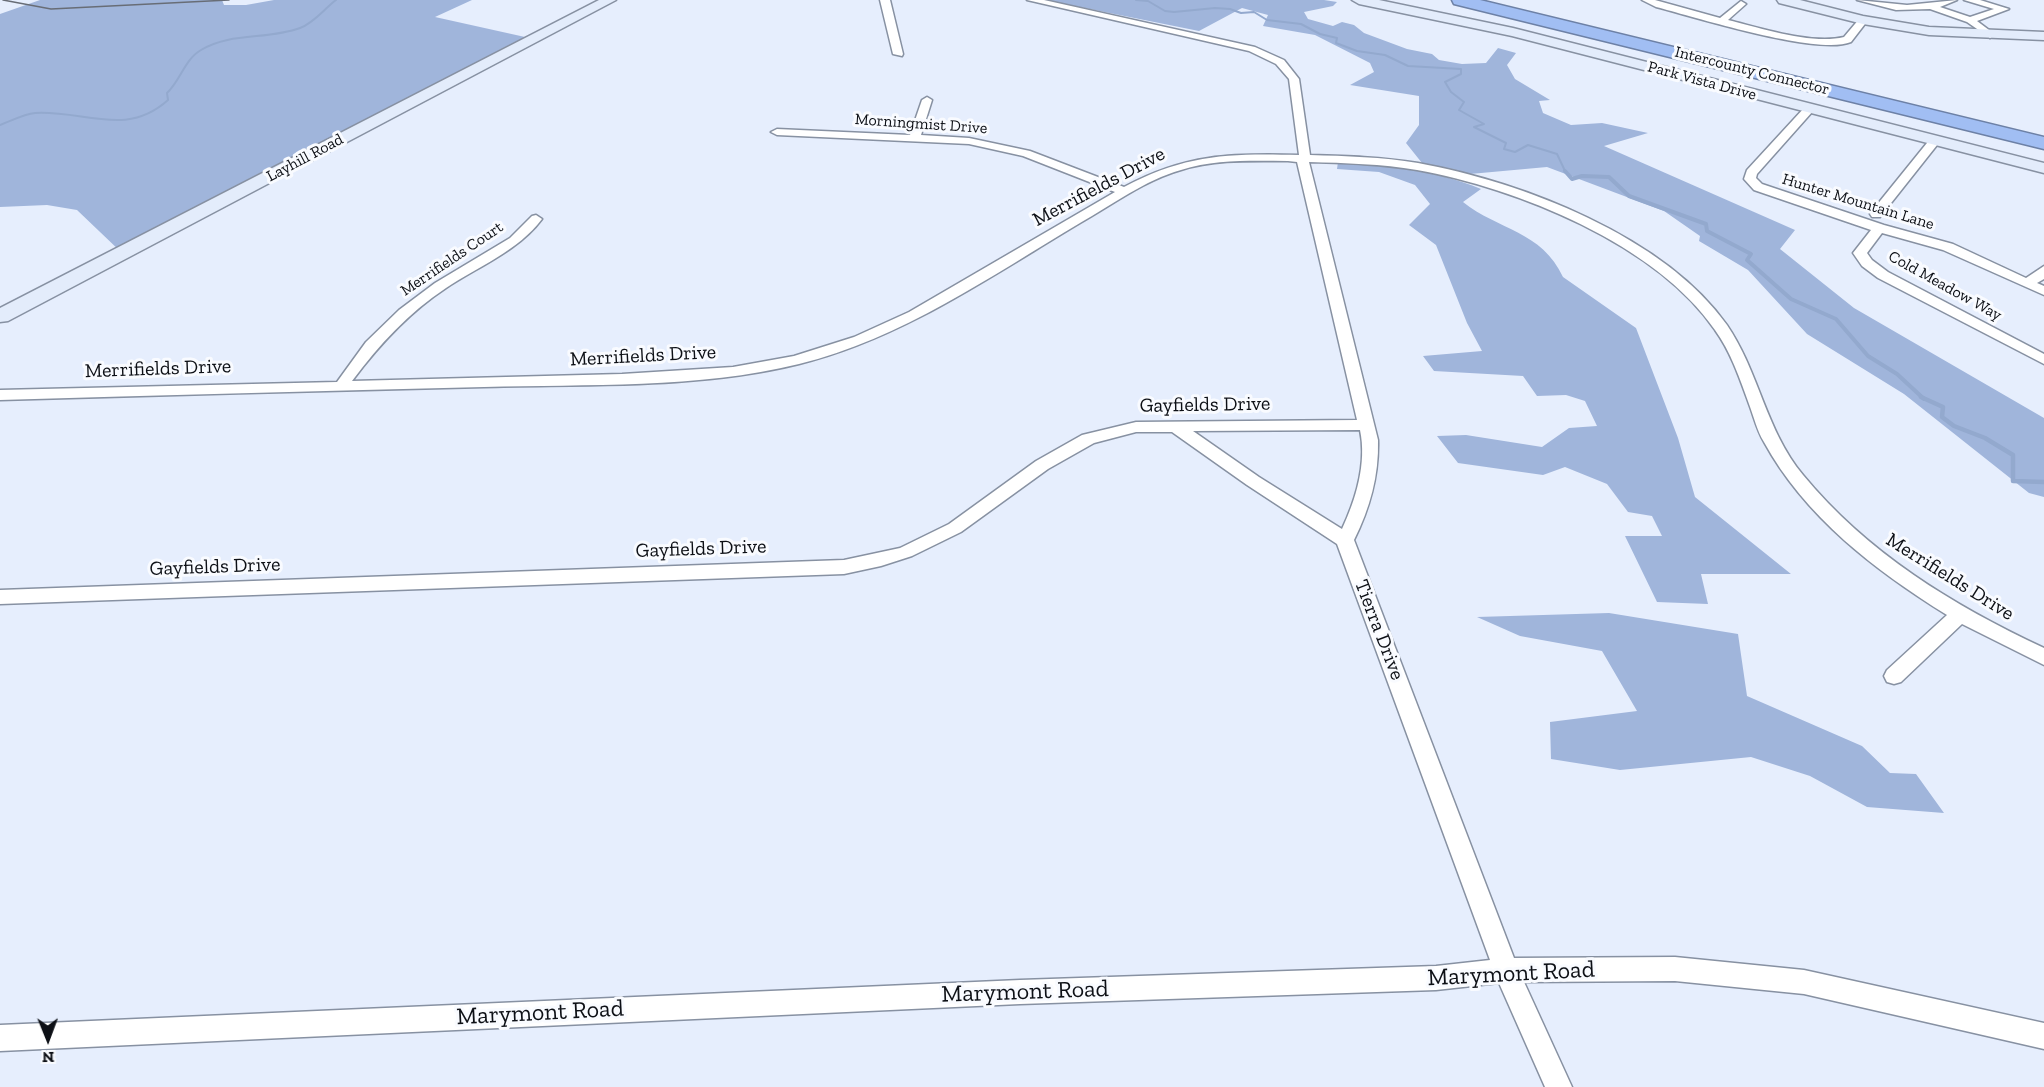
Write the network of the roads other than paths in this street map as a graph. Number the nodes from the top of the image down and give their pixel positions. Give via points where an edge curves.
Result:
1 (609, 0) edge
2 (885, 0) edge
3 (1032, 0) edge
4 (1359, 0) edge
5 (1460, 0) edge
6 (1503, 0) edge
7 (1647, 0) edge
8 (1784, 0) edge
9 (1862, 0) edge
10 (1912, 0) edge
11 (1952, 0) edge
12 (1969, 0) edge
13 (1741, 4) dead end
14 (1935, 7) junction
15 (1723, 20) junction
16 (1863, 20) junction
17 (1970, 20) junction
18 (1990, 35) junction
19 (2044, 36) edge
20 (898, 54) dead end
21 (927, 100) dead end
22 (1809, 109) junction
23 (2044, 130) edge
24 (777, 132) dead end
25 (915, 138) junction
26 (1935, 140) junction
27 (2044, 143) edge
28 (1304, 158) junction
29 (2044, 168) edge
30 (1125, 192) junction
31 (536, 219) dead end
32 (1878, 221) junction
33 (2044, 270) edge
34 (2027, 283) junction
35 (2044, 291) edge
36 (0, 316) edge
37 (2044, 360) edge
38 (342, 385) junction
39 (0, 395) edge
40 (1367, 424) junction
41 (1176, 427) junction
42 (1345, 540) junction
43 (0, 597) edge
44 (1961, 613) junction
45 (2044, 657) edge
46 (1894, 676) dead end
47 (1506, 970) junction
48 (2044, 1036) edge
49 (0, 1038) edge
50 (1559, 1087) edge

1 - 36 street, Layhill Road
2 - 20 street
3 - 28 street via 1235,44 1274,58 1294,79
4 - 22 street, Park Vista Drive via 1513,32
5 - 27 highway, Intercounty Connector
6 - 23 highway, Intercounty Connector
7 - 15 street
8 - 16 street
9 - 14 street via 1919,9
10 - 14 street
11 - 14 street
12 - 17 street via 2004,9
13 - 15 street
14 - 17 street
15 - 16 street via 1814,42 1833,42 1851,38
16 - 18 street via 1929,31
17 - 18 street
18 - 19 street
21 - 25 street
22 - 26 street, Park Vista Drive
22 - 32 street, Hunter Mountain Lane via 1751,173 1750,179 1774,194
24 - 25 street, Morningmist Drive
25 - 30 street, Morningmist Drive via 1003,147
26 - 29 street, Park Vista Drive
26 - 32 street
28 - 30 street, Merrifields Drive via 1203,161 1158,174
28 - 40 street
28 - 44 street, Merrifields Drive via 1416,167 1486,183 1564,212 1646,257 1681,285 1729,339 1771,441 1800,484 1859,543
30 - 38 street, Merrifields Drive via 914,315 859,340 797,360 686,377
31 - 38 street, Merrifields Court via 515,241 440,286 404,313 370,345
32 - 34 street, Hunter Mountain Lane
32 - 37 street, Cold Meadow Way via 1860,254 1867,263
33 - 34 street
34 - 35 street, Hunter Mountain Lane
38 - 39 street, Merrifields Drive
40 - 41 street, Gayfields Drive
40 - 42 street via 1369,478
41 - 42 street
41 - 43 street, Gayfields Drive via 1136,427 1088,439 1042,465 955,528 906,552 844,567
42 - 47 street, Tierra Drive
44 - 45 street, Merrifields Drive
44 - 46 street
47 - 48 street, Marymont Road via 1675,969 1804,982
47 - 49 street, Marymont Road via 1436,978 1020,992
47 - 50 street, Tierra Drive

